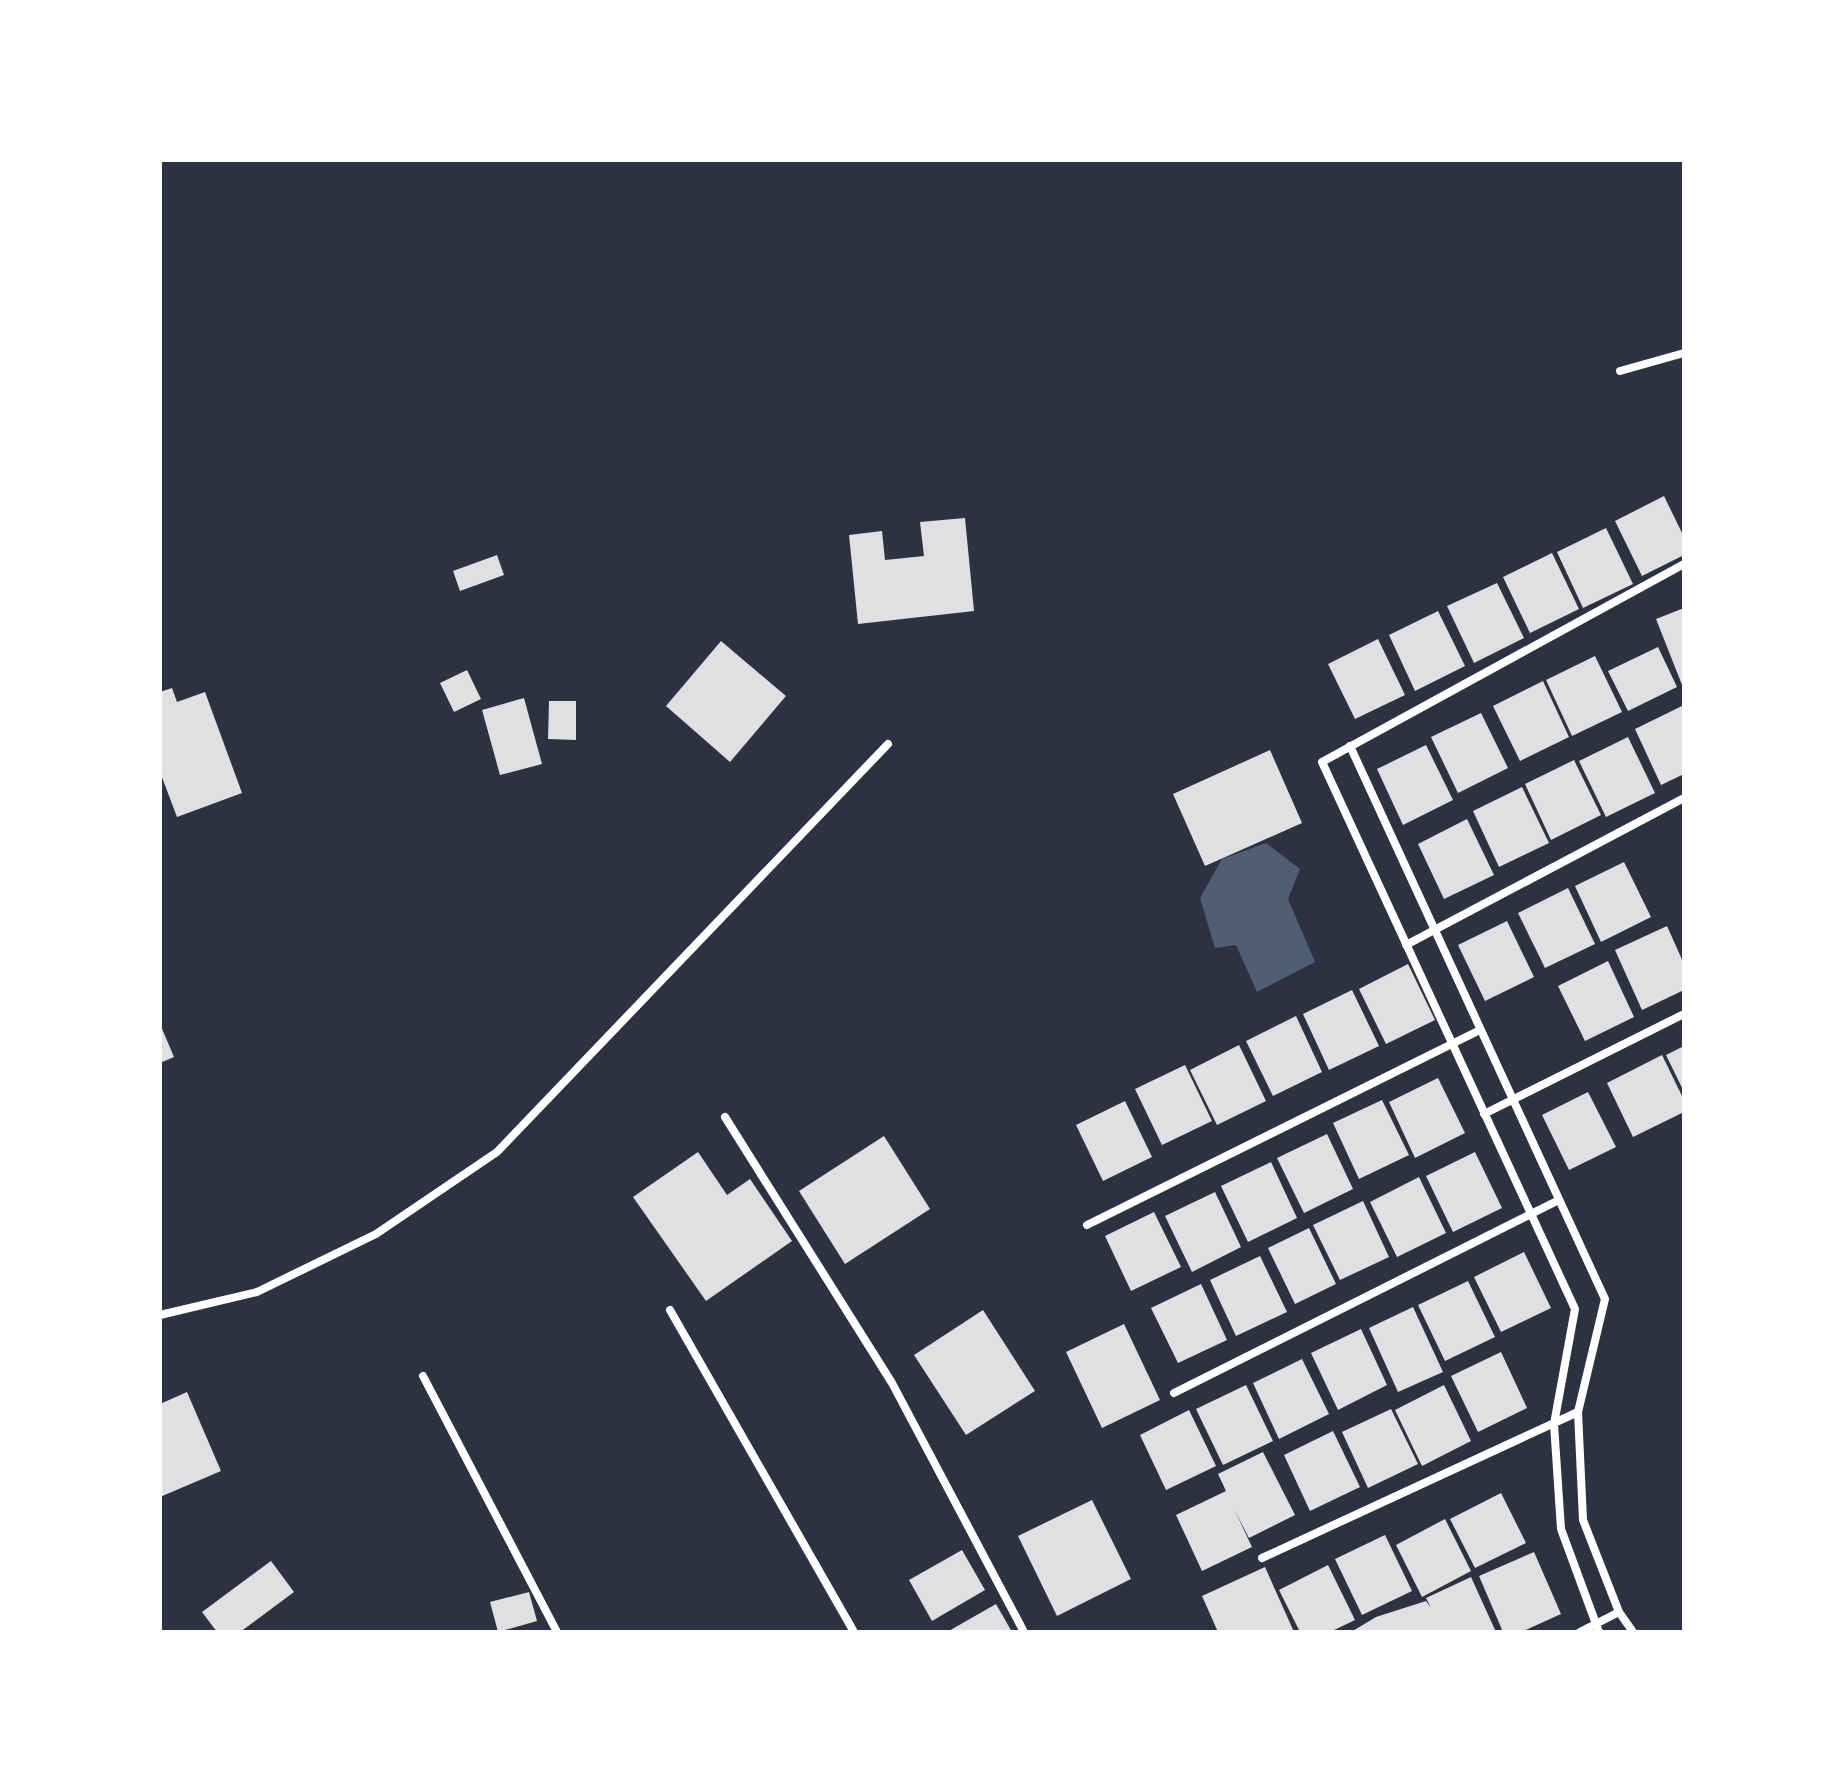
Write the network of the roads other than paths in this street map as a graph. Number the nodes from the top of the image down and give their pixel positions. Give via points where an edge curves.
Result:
1 (1684, 353) edge
2 (1620, 371) dead end
3 (1684, 564) edge
4 (888, 744) dead end
5 (1350, 746) junction
6 (1684, 798) edge
7 (1434, 929) junction
8 (1406, 945) junction
9 (1684, 1014) edge
10 (1480, 1030) junction
11 (1452, 1044) junction
12 (1512, 1098) junction
13 (1484, 1114) junction
14 (725, 1117) dead end
15 (1559, 1200) junction
16 (1531, 1214) junction
17 (1087, 1225) dead end
18 (670, 1310) dead end
19 (160, 1315) edge
20 (423, 1376) dead end
21 (1174, 1393) dead end
22 (1578, 1412) junction
23 (1554, 1424) junction
24 (1262, 1558) dead end
25 (1619, 1612) junction
26 (1596, 1629) edge
27 (557, 1632) edge
28 (854, 1632) edge
29 (1024, 1632) edge
30 (1580, 1632) edge
31 (1633, 1632) edge

1 - 2 street
3 - 5 street
4 - 19 street via 497,1152 376,1234 257,1292
5 - 7 street
5 - 8 street via 1322,762
6 - 7 street
7 - 8 street
7 - 10 street
8 - 11 street
9 - 12 street
10 - 11 street
10 - 12 street
11 - 13 street
11 - 17 street
12 - 13 street
12 - 15 street
13 - 16 street
14 - 29 street via 892,1383
15 - 16 street
15 - 22 street via 1605,1299
16 - 21 street
16 - 23 street via 1575,1309
18 - 28 street
20 - 27 street
22 - 23 street
22 - 25 street via 1583,1520
23 - 24 street
23 - 26 street via 1561,1529
25 - 26 street
25 - 31 street
26 - 30 street

